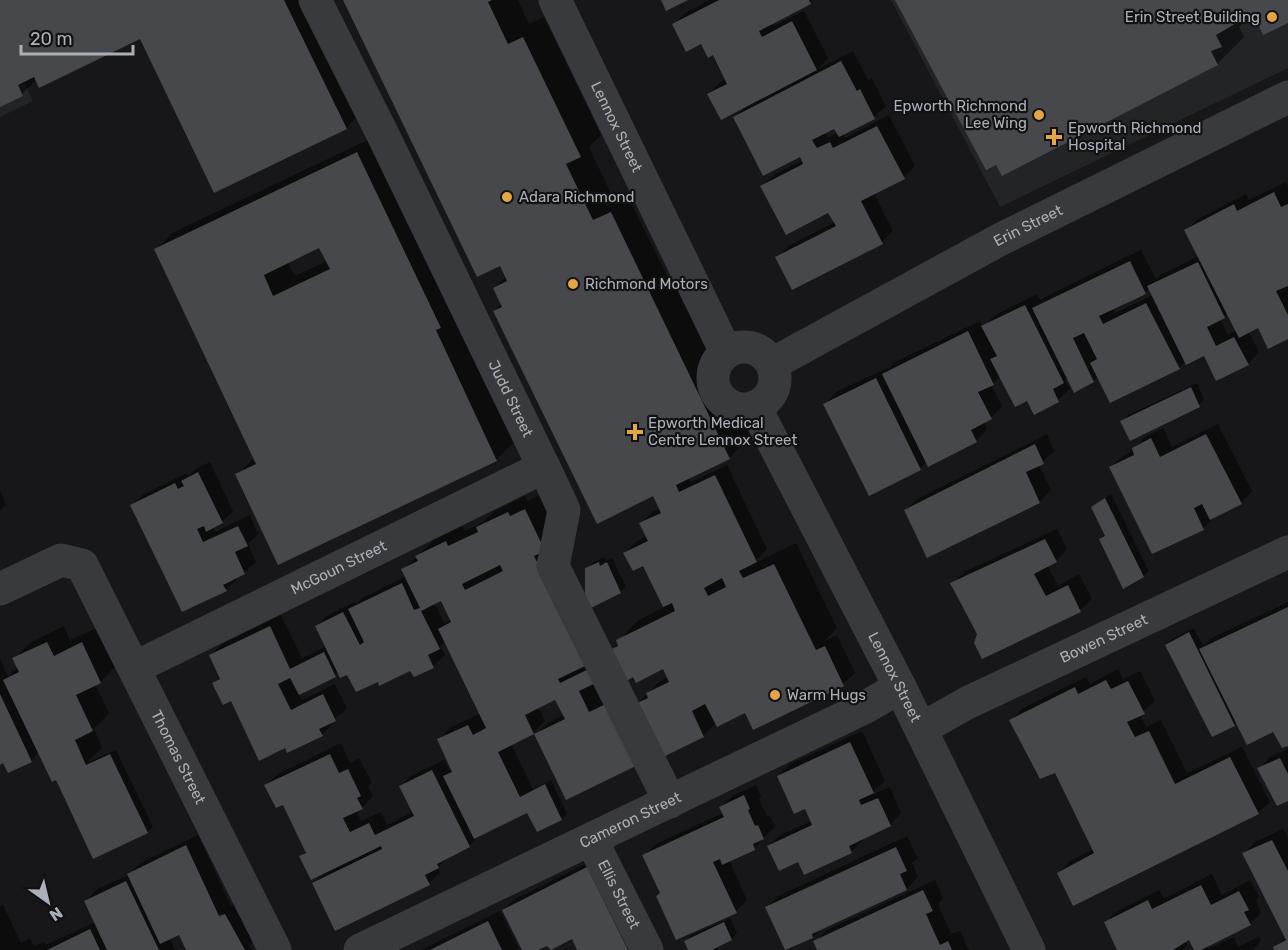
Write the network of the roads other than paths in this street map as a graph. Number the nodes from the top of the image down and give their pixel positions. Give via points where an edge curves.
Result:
1 (315, 0) edge
2 (555, 0) edge
3 (1288, 97) edge
4 (726, 352) junction
5 (772, 364) junction
6 (755, 407) junction
7 (544, 467) junction
8 (1288, 552) edge
9 (0, 589) edge
10 (134, 668) junction
11 (900, 687) junction
12 (921, 729) junction
13 (670, 802) junction
14 (591, 839) junction
15 (274, 950) edge
16 (360, 950) edge
17 (647, 950) edge
18 (1029, 950) edge

1 - 7 street, Judd Street
2 - 4 street, Lennox Street
3 - 5 street, Erin Street via 1000,240
4 - 5 street via 752,347
4 - 6 street via 713,368 718,397 735,408
5 - 6 street via 775,384 764,402
6 - 11 street, Lennox Street
7 - 10 street, McGoun Street
7 - 13 street, Judd Street via 564,510 553,566
8 - 12 street, Bowen Street
9 - 10 street, Thomas Street via 61,560 82,565
10 - 15 street, Thomas Street
11 - 12 street, Lennox Street
11 - 13 street, Cameron Street
12 - 18 street, Lennox Street
13 - 14 street, Cameron Street
14 - 16 street, Cameron Street
14 - 17 street, Ellis Street

